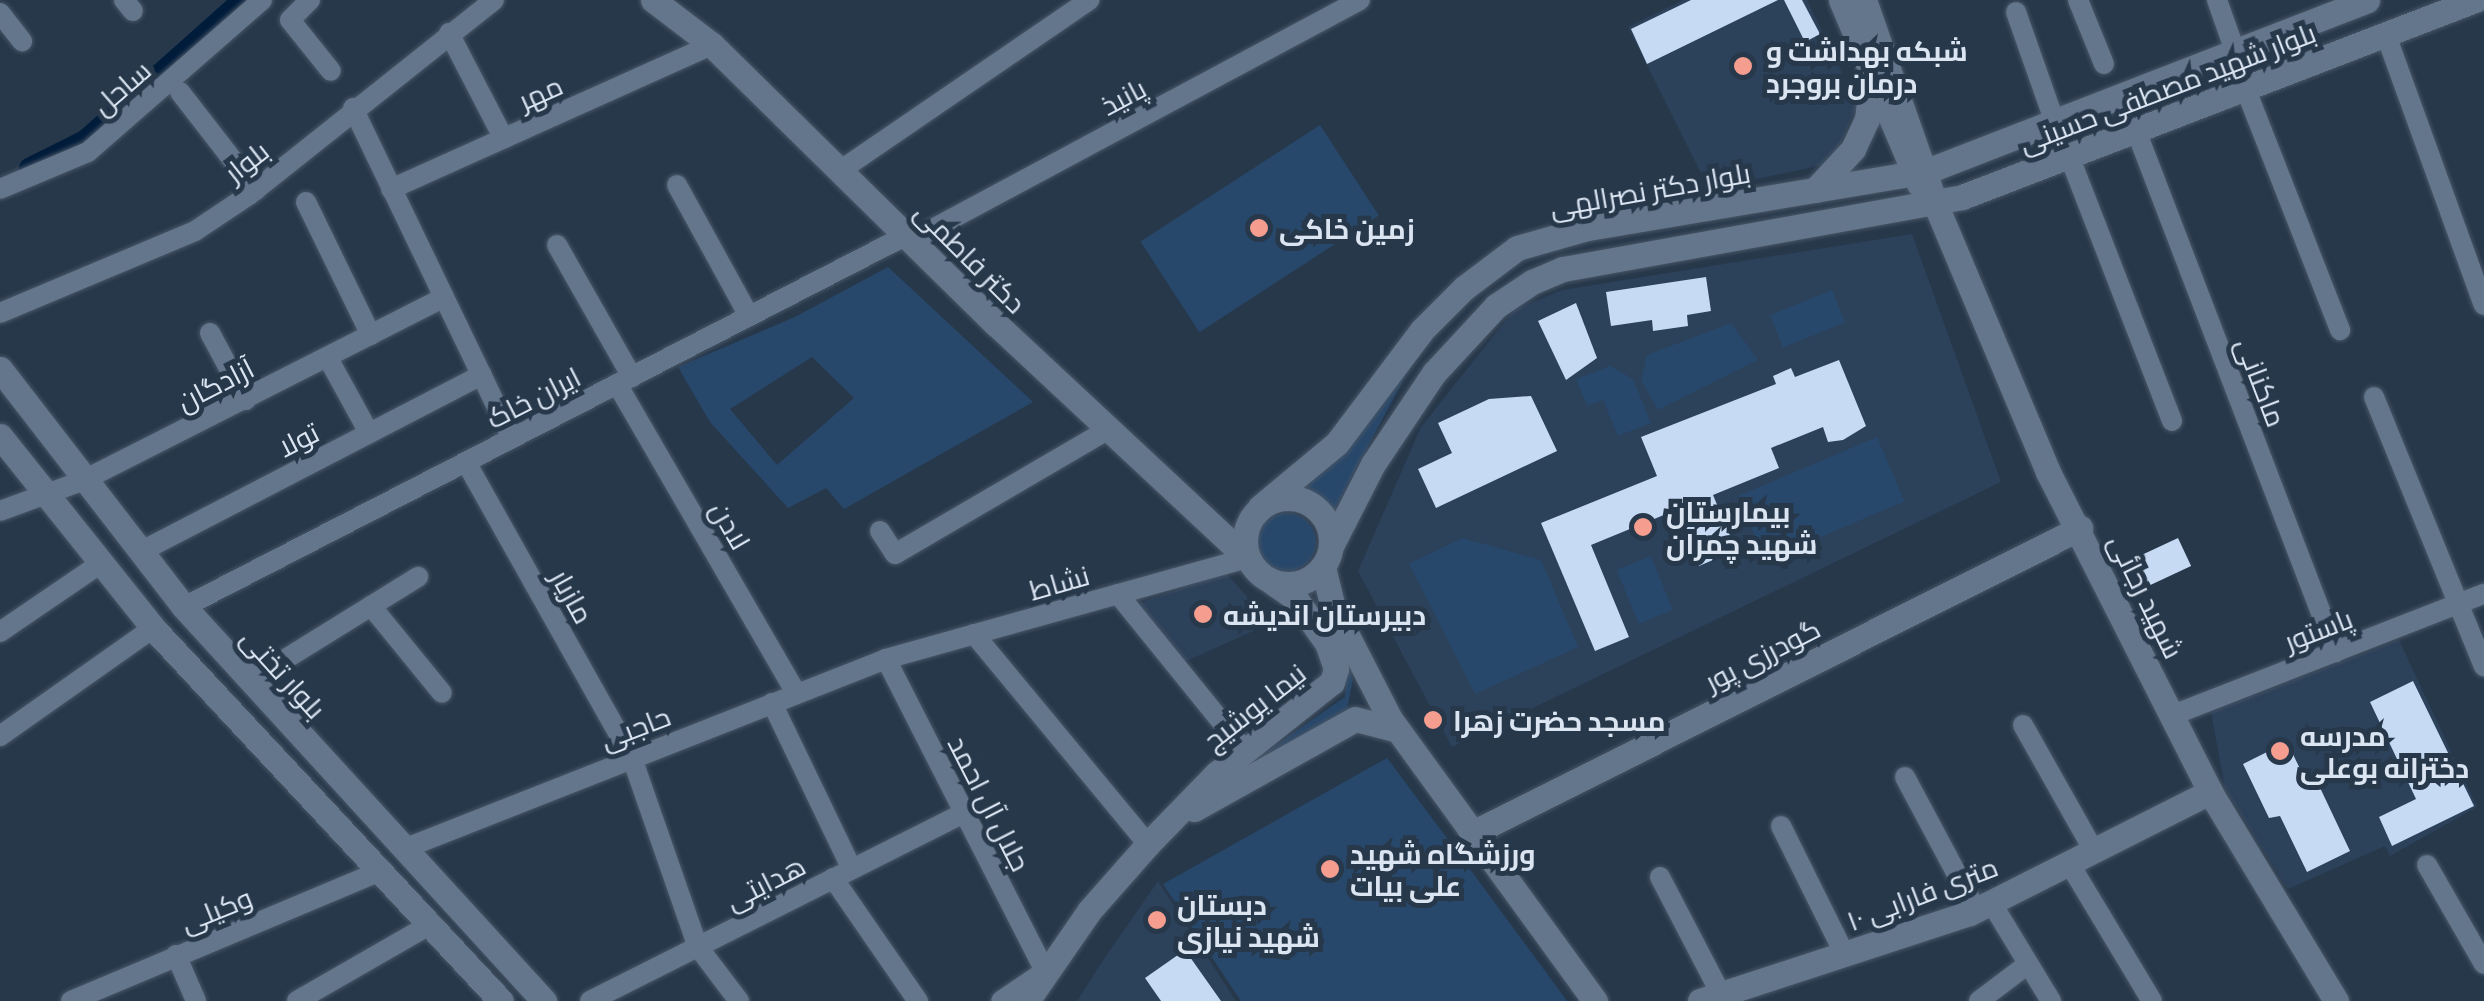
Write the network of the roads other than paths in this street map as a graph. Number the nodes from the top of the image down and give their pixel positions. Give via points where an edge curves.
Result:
1 (9, 0) edge
2 (262, 0) edge
3 (310, 0) edge
4 (494, 0) edge
5 (652, 0) edge
6 (1089, 0) edge
7 (1360, 0) edge
8 (1841, 0) edge
9 (1864, 0) edge
10 (2078, 0) edge
11 (2217, 0) edge
12 (2367, 0) edge
13 (2475, 0) edge
14 (0, 10) edge
15 (2016, 12) dead end
16 (448, 34) junction
17 (2386, 35) junction
18 (22, 40) dead end
19 (712, 46) junction
20 (2235, 51) junction
21 (2104, 64) dead end
22 (331, 71) dead end
23 (1871, 74) junction
24 (2246, 90) junction
25 (180, 92) dead end
26 (2119, 97) junction
27 (353, 108) junction
28 (2055, 123) junction
29 (2137, 133) junction
30 (504, 139) junction
31 (2070, 158) junction
32 (841, 170) junction
33 (1919, 172) junction
34 (676, 185) dead end
35 (0, 189) edge
36 (392, 189) junction
37 (256, 190) junction
38 (1813, 191) junction
39 (306, 202) dead end
40 (1936, 203) junction
41 (909, 238) junction
42 (558, 245) dead end
43 (444, 297) junction
44 (2484, 305) edge
45 (0, 313) edge
46 (749, 316) junction
47 (2340, 330) dead end
48 (210, 333) dead end
49 (371, 335) junction
50 (1407, 350) junction
51 (328, 358) junction
52 (0, 370) edge
53 (1434, 373) junction
54 (482, 375) junction
55 (624, 380) junction
56 (2374, 397) dead end
57 (246, 400) junction
58 (2172, 421) dead end
59 (1109, 429) junction
60 (370, 433) junction
61 (0, 436) edge
62 (512, 438) junction
63 (466, 462) junction
64 (82, 481) junction
65 (42, 492) junction
66 (1260, 508) junction
67 (0, 511) edge
68 (2080, 528) junction
69 (880, 531) dead end
70 (140, 552) junction
71 (1327, 557) junction
72 (1248, 558) junction
73 (100, 563) junction
74 (418, 577) dead end
75 (1272, 582) junction
76 (1118, 594) junction
77 (2484, 594) edge
78 (371, 606) junction
79 (2454, 606) junction
80 (184, 607) junction
81 (153, 628) junction
82 (0, 632) edge
83 (974, 634) junction
84 (2336, 652) junction
85 (886, 659) junction
86 (2484, 666) edge
87 (250, 681) junction
88 (442, 693) dead end
89 (797, 694) junction
90 (772, 703) junction
91 (2172, 716) junction
92 (2023, 726) dead end
93 (1398, 730) junction
94 (0, 736) edge
95 (1246, 751) junction
96 (632, 758) junction
97 (1905, 777) dead end
98 (2210, 792) junction
99 (964, 813) junction
100 (1168, 824) junction
101 (1781, 826) dead end
102 (1471, 834) junction
103 (1148, 844) junction
104 (406, 848) junction
105 (2094, 851) junction
106 (2069, 863) junction
107 (2427, 866) dead end
108 (382, 870) junction
109 (843, 874) junction
110 (1660, 877) dead end
111 (1984, 906) junction
112 (459, 907) junction
113 (431, 924) junction
114 (698, 947) junction
115 (176, 955) junction
116 (1845, 955) junction
117 (2028, 964) junction
118 (2484, 964) edge
119 (1044, 971) junction
120 (1710, 998) edge
121 (71, 1001) edge
122 (196, 1001) edge
123 (297, 1001) edge
124 (500, 1001) edge
125 (544, 1001) edge
126 (590, 1001) edge
127 (739, 1001) edge
128 (918, 1001) edge
129 (1001, 1001) edge
130 (1027, 1001) edge
131 (1595, 1001) edge
132 (1979, 1001) edge
133 (2051, 1001) edge
134 (2152, 1001) edge
135 (2336, 1001) edge

1 - 14 street
2 - 35 street, ساحل via 88,152
3 - 22 street via 290,20
4 - 16 street, بلوار
5 - 19 main road, دکتر فاطمی
6 - 32 street
7 - 41 street, پانیذ
8 - 23 main road, شهید رجائی
9 - 33 main road, شهید رجائی
10 - 21 street
11 - 20 street
12 - 20 main road, بلوار شهید مصطفی حسینی
13 - 17 main road, بلوار شهید مصطفی حسینی
14 - 18 street
15 - 28 street
16 - 27 street, بلوار
16 - 30 street
17 - 24 main road, بلوار شهید مصطفی حسینی
17 - 44 street
19 - 30 street, مهر
19 - 32 main road, دکتر فاطمی
20 - 26 main road, بلوار شهید مصطفی حسینی
23 - 33 main road, شهید رجائی
23 - 38 main road via 1862,134
24 - 29 main road, بلوار شهید مصطفی حسینی
24 - 47 street
25 - 37 street
26 - 28 main road, بلوار شهید مصطفی حسینی
26 - 29 main road
27 - 36 street
27 - 37 street, بلوار
28 - 33 main road, بلوار شهید مصطفی حسینی
29 - 31 main road, بلوار شهید مصطفی حسینی
29 - 84 street, ماکنانی
30 - 36 street, مهر
31 - 40 main road, بلوار شهید مصطفی حسینی
31 - 58 street
32 - 41 main road, دکتر فاطمی
33 - 38 main road, بلوار دکتر نصرالهی
33 - 40 main road, شهید رجائی
34 - 46 street
36 - 43 street
37 - 45 street, بلوار via 143,258
38 - 50 main road, بلوار دکتر نصرالهی via 1535,240 1464,288
39 - 49 street
40 - 53 main road via 1563,269 1496,306
40 - 68 main road, شهید رجائی via 2048,472
41 - 46 street, ایران خاک
41 - 59 main road, دکتر فاطمی
42 - 55 street, لادن
43 - 49 street, آزادگان
43 - 54 street
46 - 55 street, ایران خاک
48 - 57 street
49 - 51 street, آزادگان
50 - 53 main road
50 - 66 main road, بلوار دکتر نصرالهی via 1337,444
51 - 57 street, آزادگان
51 - 60 street
52 - 64 main road, بلوار تختی
53 - 71 main road via 1373,464
54 - 60 street, تولا
54 - 62 street
55 - 62 street, ایران خاک
55 - 89 street, لادن
56 - 79 street
57 - 64 street, آزادگان
59 - 69 street via 896,554
59 - 72 main road, دکتر فاطمی
60 - 70 street, تولا
61 - 65 main road
62 - 63 street, ایران خاک
63 - 80 street, ایران خاک
63 - 96 street, مازیار
64 - 65 street, آزادگان
64 - 70 main road, بلوار تختی
65 - 67 street, آزادگان
65 - 73 main road
66 - 71 main road via 1281,498 1313,506 1328,524
66 - 72 main road via 1244,536
68 - 91 main road, شهید رجائی
68 - 102 main road, گودرزی پور
70 - 80 main road, بلوار تختی
71 - 75 main road via 1306,582
71 - 93 main road via 1355,658
72 - 75 main road
72 - 76 street, نشاط
73 - 81 main road
73 - 82 street
74 - 78 street
75 - 95 main road, نیما یوشیج via 1311,616 1334,656 1336,676
76 - 83 street, نشاط
76 - 95 street
77 - 79 street, پاستور
78 - 87 street
78 - 88 street
79 - 84 street, پاستور
79 - 86 street
80 - 87 main road, بلوار تختی
81 - 94 street
81 - 108 main road
83 - 85 street, نشاط
83 - 103 street
84 - 91 street, پاستور
85 - 89 street, حاجبی
85 - 99 street, جلال آل احمد
87 - 104 main road, بلوار تختی
89 - 90 street, حاجبی
90 - 96 street, حاجبی
90 - 109 street
91 - 98 main road, شهید رجائی
92 - 105 street
93 - 100 main road, نیما یوشیج via 1355,718
93 - 102 main road
95 - 100 main road, نیما یوشیج
96 - 104 street, حاجبی
96 - 114 street, مازیار
97 - 111 street
98 - 105 main road, ۱۰ متری فارابی
98 - 135 main road, شهید رجائی
99 - 109 street, هدایتی
99 - 119 street, جلال آل احمد
100 - 103 main road, نیما یوشیج
101 - 116 street
102 - 131 main road
103 - 119 main road, نیما یوشیج
104 - 112 main road, بلوار تختی
105 - 106 main road, ۱۰ متری فارابی
106 - 111 main road, ۱۰ متری فارابی
106 - 134 street
107 - 118 street
108 - 113 main road
108 - 115 street, وکیلی
109 - 114 street, هدایتی
109 - 128 street
110 - 120 street
111 - 116 main road, ۱۰ متری فارابی
111 - 117 street
112 - 113 main road
112 - 125 main road, بلوار تختی
113 - 123 street
113 - 124 main road
114 - 126 street, هدایتی
114 - 127 street, مازیار
115 - 121 street, وکیلی
115 - 122 street
116 - 120 main road, ۱۰ متری فارابی
117 - 132 street
117 - 133 street
119 - 129 street
119 - 130 main road, نیما یوشیج

